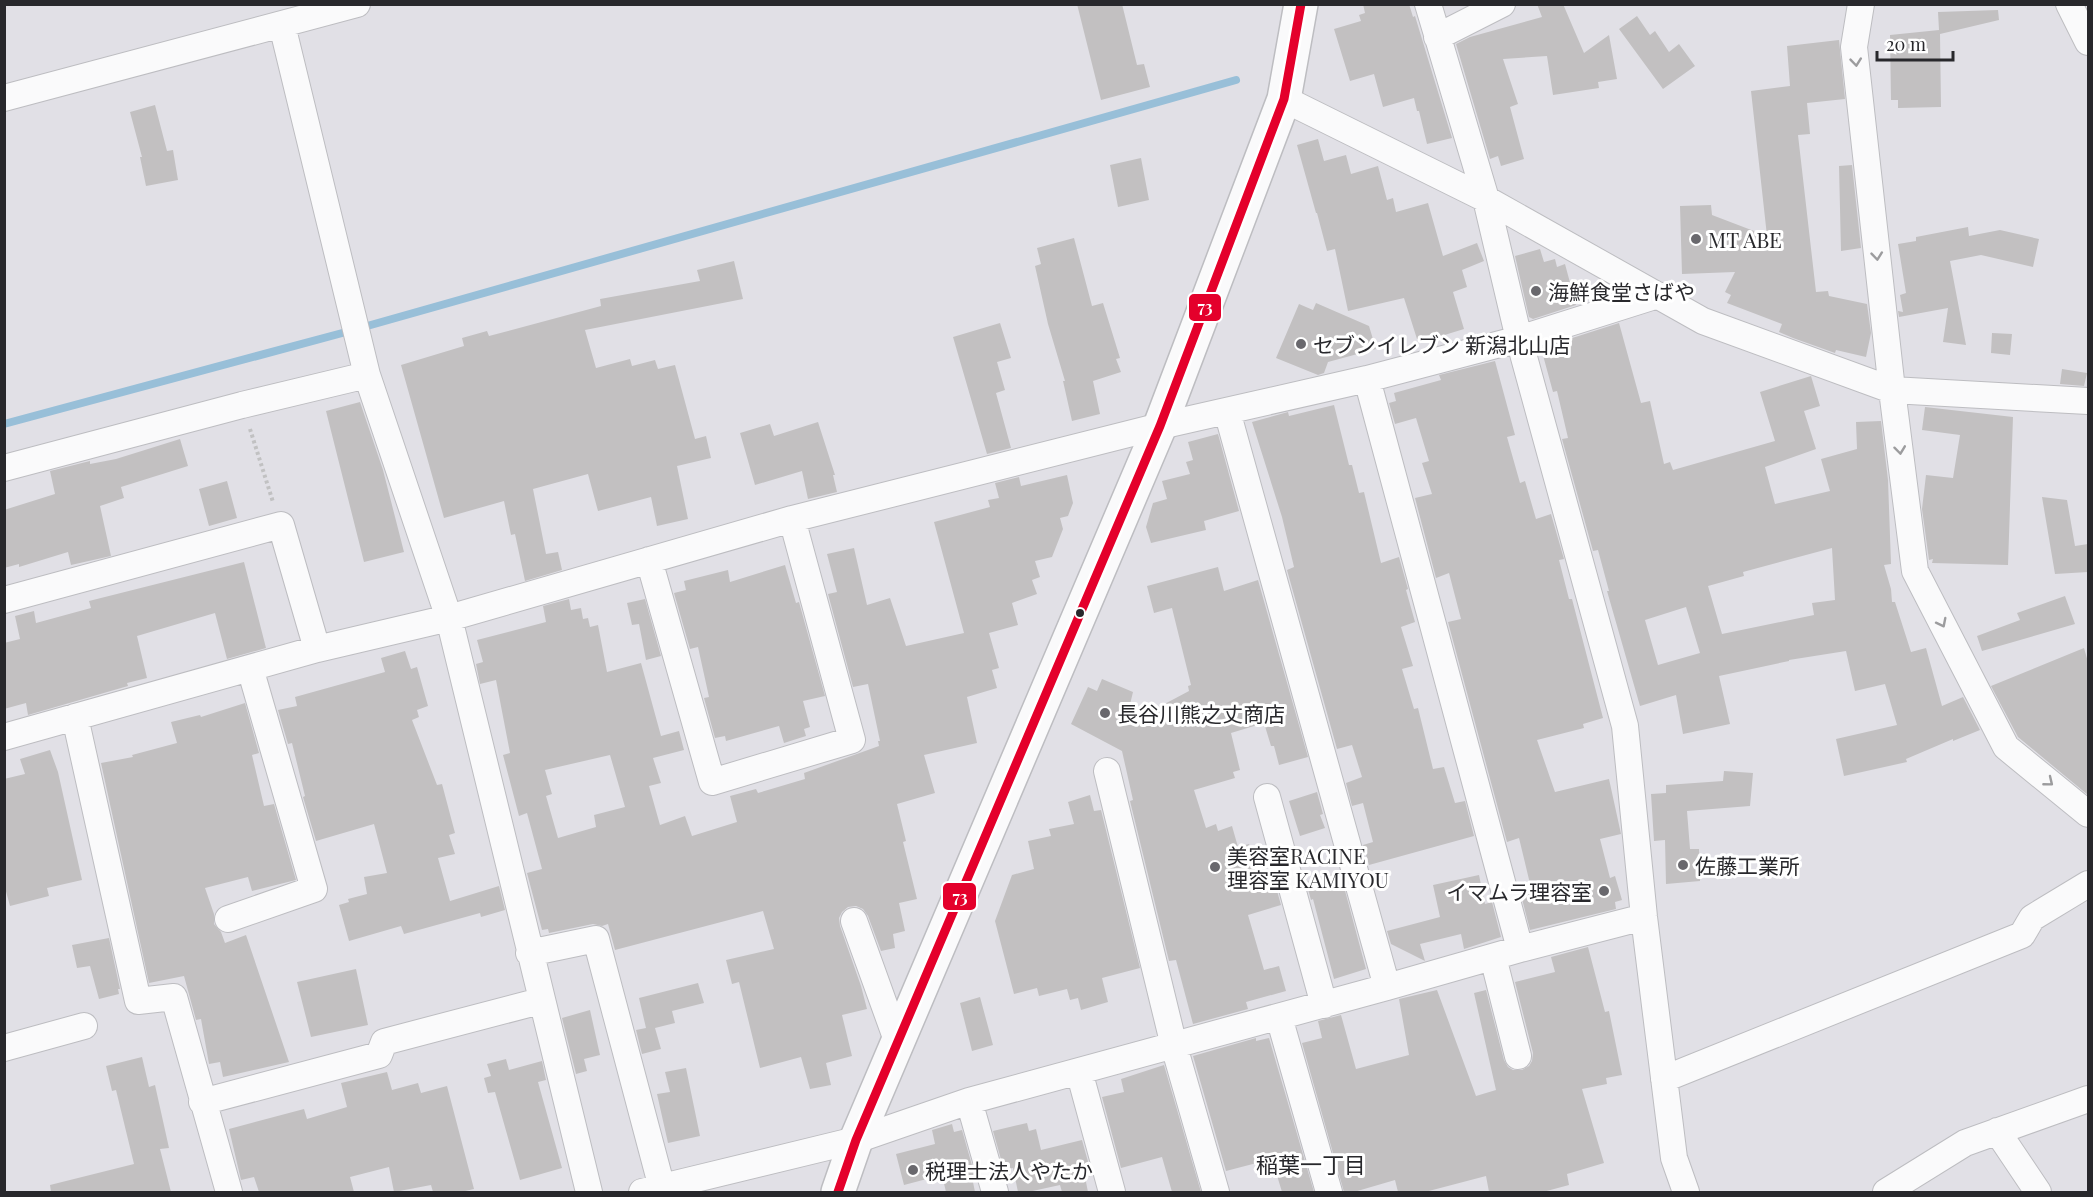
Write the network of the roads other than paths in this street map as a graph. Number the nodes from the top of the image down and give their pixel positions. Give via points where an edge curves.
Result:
1 (357, 4) edge
2 (1301, 4) edge
3 (1428, 4) edge
4 (1502, 4) edge
5 (1861, 4) edge
6 (2069, 4) edge
7 (282, 25) junction
8 (1437, 37) junction
9 (2088, 42) edge
10 (4, 98) edge
11 (1284, 99) junction
12 (1486, 199) junction
13 (1658, 295) junction
14 (1519, 339) junction
15 (368, 375) junction
16 (1367, 379) junction
17 (1892, 390) junction
18 (2088, 401) edge
19 (1227, 411) junction
20 (1160, 426) junction
21 (4, 468) edge
22 (792, 519) junction
23 (650, 560) junction
24 (4, 600) edge
25 (449, 618) junction
26 (317, 649) junction
27 (250, 668) junction
28 (75, 717) junction
29 (4, 737) edge
30 (1107, 771) dead end
31 (1267, 797) dead end
32 (2088, 814) edge
33 (2088, 884) edge
34 (1644, 917) junction
35 (228, 919) dead end
36 (854, 921) dead end
37 (1520, 949) junction
38 (529, 953) junction
39 (1493, 957) junction
40 (1387, 987) junction
41 (540, 1000) junction
42 (1324, 1005) junction
43 (1279, 1017) junction
44 (84, 1026) dead end
45 (898, 1043) junction
46 (1174, 1046) junction
47 (4, 1048) edge
48 (1518, 1056) dead end
49 (1079, 1071) junction
50 (1664, 1079) junction
51 (2088, 1099) edge
52 (969, 1101) junction
53 (202, 1102) junction
54 (1996, 1131) junction
55 (856, 1140) junction
56 (1674, 1158) junction
57 (652, 1190) edge
58 (229, 1192) edge
59 (589, 1192) edge
60 (838, 1192) edge
61 (995, 1192) edge
62 (1112, 1192) edge
63 (1216, 1192) edge
64 (1329, 1192) edge
65 (1671, 1192) edge
66 (1686, 1192) edge
67 (1886, 1192) edge
68 (2038, 1192) edge

1 - 7 street
2 - 11 main road
3 - 8 street
4 - 8 street
5 -> 17 street via 1854,47
6 - 9 street
7 - 10 street
7 - 15 street
8 - 12 street
11 - 12 street
11 - 20 main road
12 - 13 street
12 - 14 street
13 - 14 street
13 - 17 street via 1703,321
14 - 16 street
14 - 34 street via 1625,726
15 - 21 street
15 - 25 street
16 - 19 street
16 - 37 street
17 - 18 street
17 -> 32 street via 1915,571 2006,747
19 - 20 street
19 - 40 street
20 - 22 street
20 - 45 main road
22 - 23 street
22 - 23 street via 852,740 712,782
23 - 25 street
24 - 26 street via 281,525
25 - 26 street
25 - 38 street
26 - 27 street
27 - 28 street
27 - 35 street via 314,889
28 - 29 street
28 - 53 street via 138,1001 174,997
30 - 46 street
31 - 42 street
33 - 50 street via 2032,918 2022,935
34 - 37 street
34 - 50 street
36 - 45 street
37 - 39 street
38 - 41 street
38 - 57 street via 596,939
39 - 40 street
39 - 48 street
40 - 42 street
41 - 53 street via 384,1042 379,1055
41 - 59 street
42 - 43 street
43 - 46 street
43 - 64 street
44 - 47 street
45 - 55 main road
46 - 49 street
46 - 63 street
49 - 52 street
49 - 62 street
50 - 56 street
51 - 54 street
52 - 55 street
52 - 61 street
53 - 58 street
54 - 67 street via 1965,1143
54 - 68 street
55 - 57 street
55 - 60 main road
56 - 65 street
56 - 66 street

